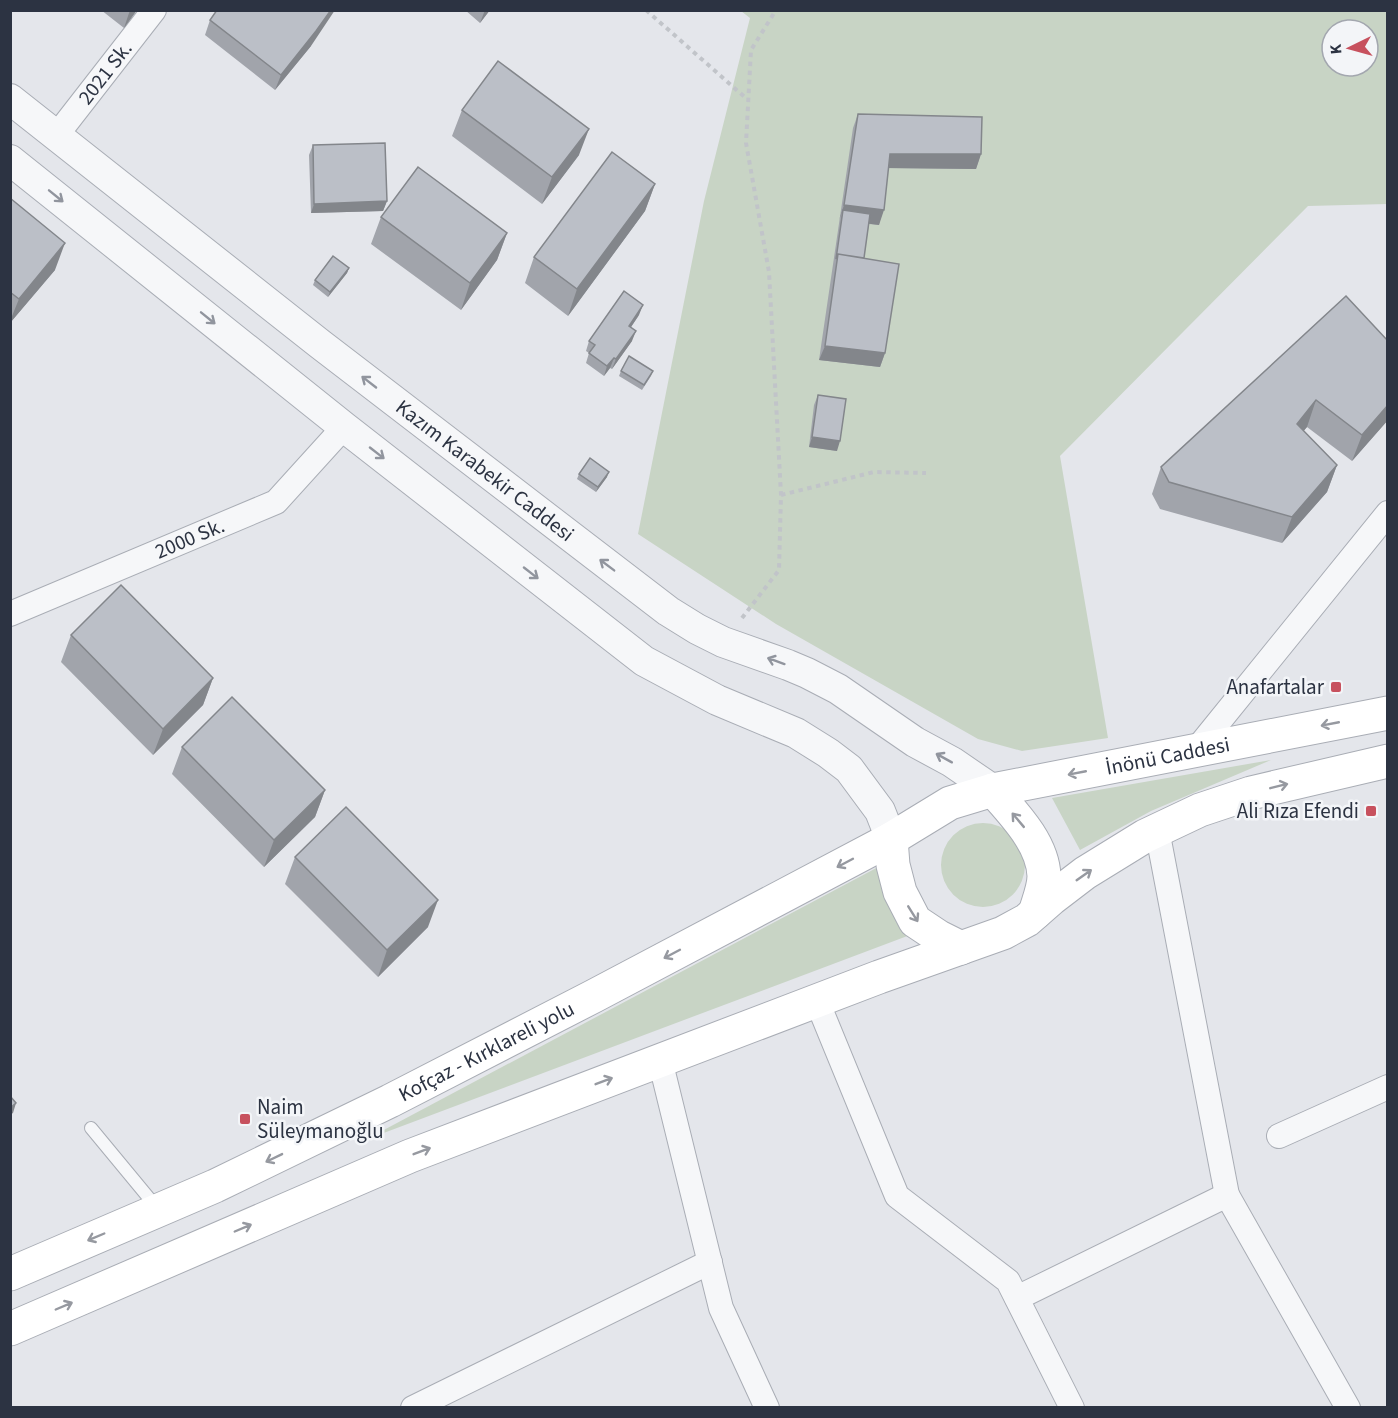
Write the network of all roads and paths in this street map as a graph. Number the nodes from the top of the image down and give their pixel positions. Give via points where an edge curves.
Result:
1 (154, 10) edge
2 (646, 10) edge
3 (776, 10) edge
4 (10, 99) edge
5 (749, 100) junction
6 (57, 136) junction
7 (10, 159) edge
8 (344, 428) junction
9 (926, 473) dead end
10 (781, 495) junction
11 (1388, 513) edge
12 (10, 614) edge
13 (723, 642) junction
14 (1388, 713) edge
15 (1196, 750) junction
16 (1388, 761) edge
17 (993, 790) junction
18 (950, 803) joint
19 (1157, 831) junction
20 (891, 839) junction
21 (1035, 913) junction
22 (961, 948) junction
23 (817, 1001) junction
24 (660, 1060) junction
25 (1388, 1087) edge
26 (91, 1128) dead end
27 (1279, 1136) dead end
28 (1227, 1195) junction
29 (159, 1210) junction
30 (710, 1262) junction
31 (10, 1274) edge
32 (1017, 1298) junction
33 (10, 1329) edge
34 (413, 1407) edge
35 (767, 1407) edge
36 (1072, 1407) edge
37 (1348, 1407) edge

1 - 6 street, 2021 Sk.
2 - 5 path
3 - 5 path via 751,50
4 - 6 street, Kazım Karabekir Caddesi
5 - 10 path via 746,143 770,272
13 -> 6 street, Kazım Karabekir Caddesi via 639,590
7 -> 8 street
8 - 12 street, 2000 Sk. via 276,502
8 -> 20 street via 644,661 717,700 796,733 828,753 849,769 880,811
9 - 10 path via 874,472
10 - 13 path via 779,570
11 - 15 street
17 -> 13 street, Kazım Karabekir Caddesi via 838,689 788,665
14 -> 15 main road, İnönü Caddesi
15 -> 17 main road, İnönü Caddesi
19 -> 16 main road via 1200,810 1251,793
17 - 18 main road, İnönü Caddesi
21 -> 17 main road via 1044,877 1040,856 1024,825
18 - 20 main road, Kofçaz - Kırklareli yolu
21 -> 19 main road via 1085,873
19 - 28 street
20 -> 22 main road via 900,892 915,921
20 -> 29 main road, Kofçaz - Kırklareli yolu via 390,1101
21 - 22 main road via 1003,933
22 - 23 main road
23 - 24 main road
23 - 32 street via 897,1197 1008,1281
24 - 30 street
33 -> 24 main road via 410,1156
25 - 27 street
26 - 29 lane
28 - 32 street
28 - 37 street
29 -> 31 main road, Kofçaz - Kırklareli yolu
30 - 34 street
30 - 35 street via 721,1308
32 - 36 street

